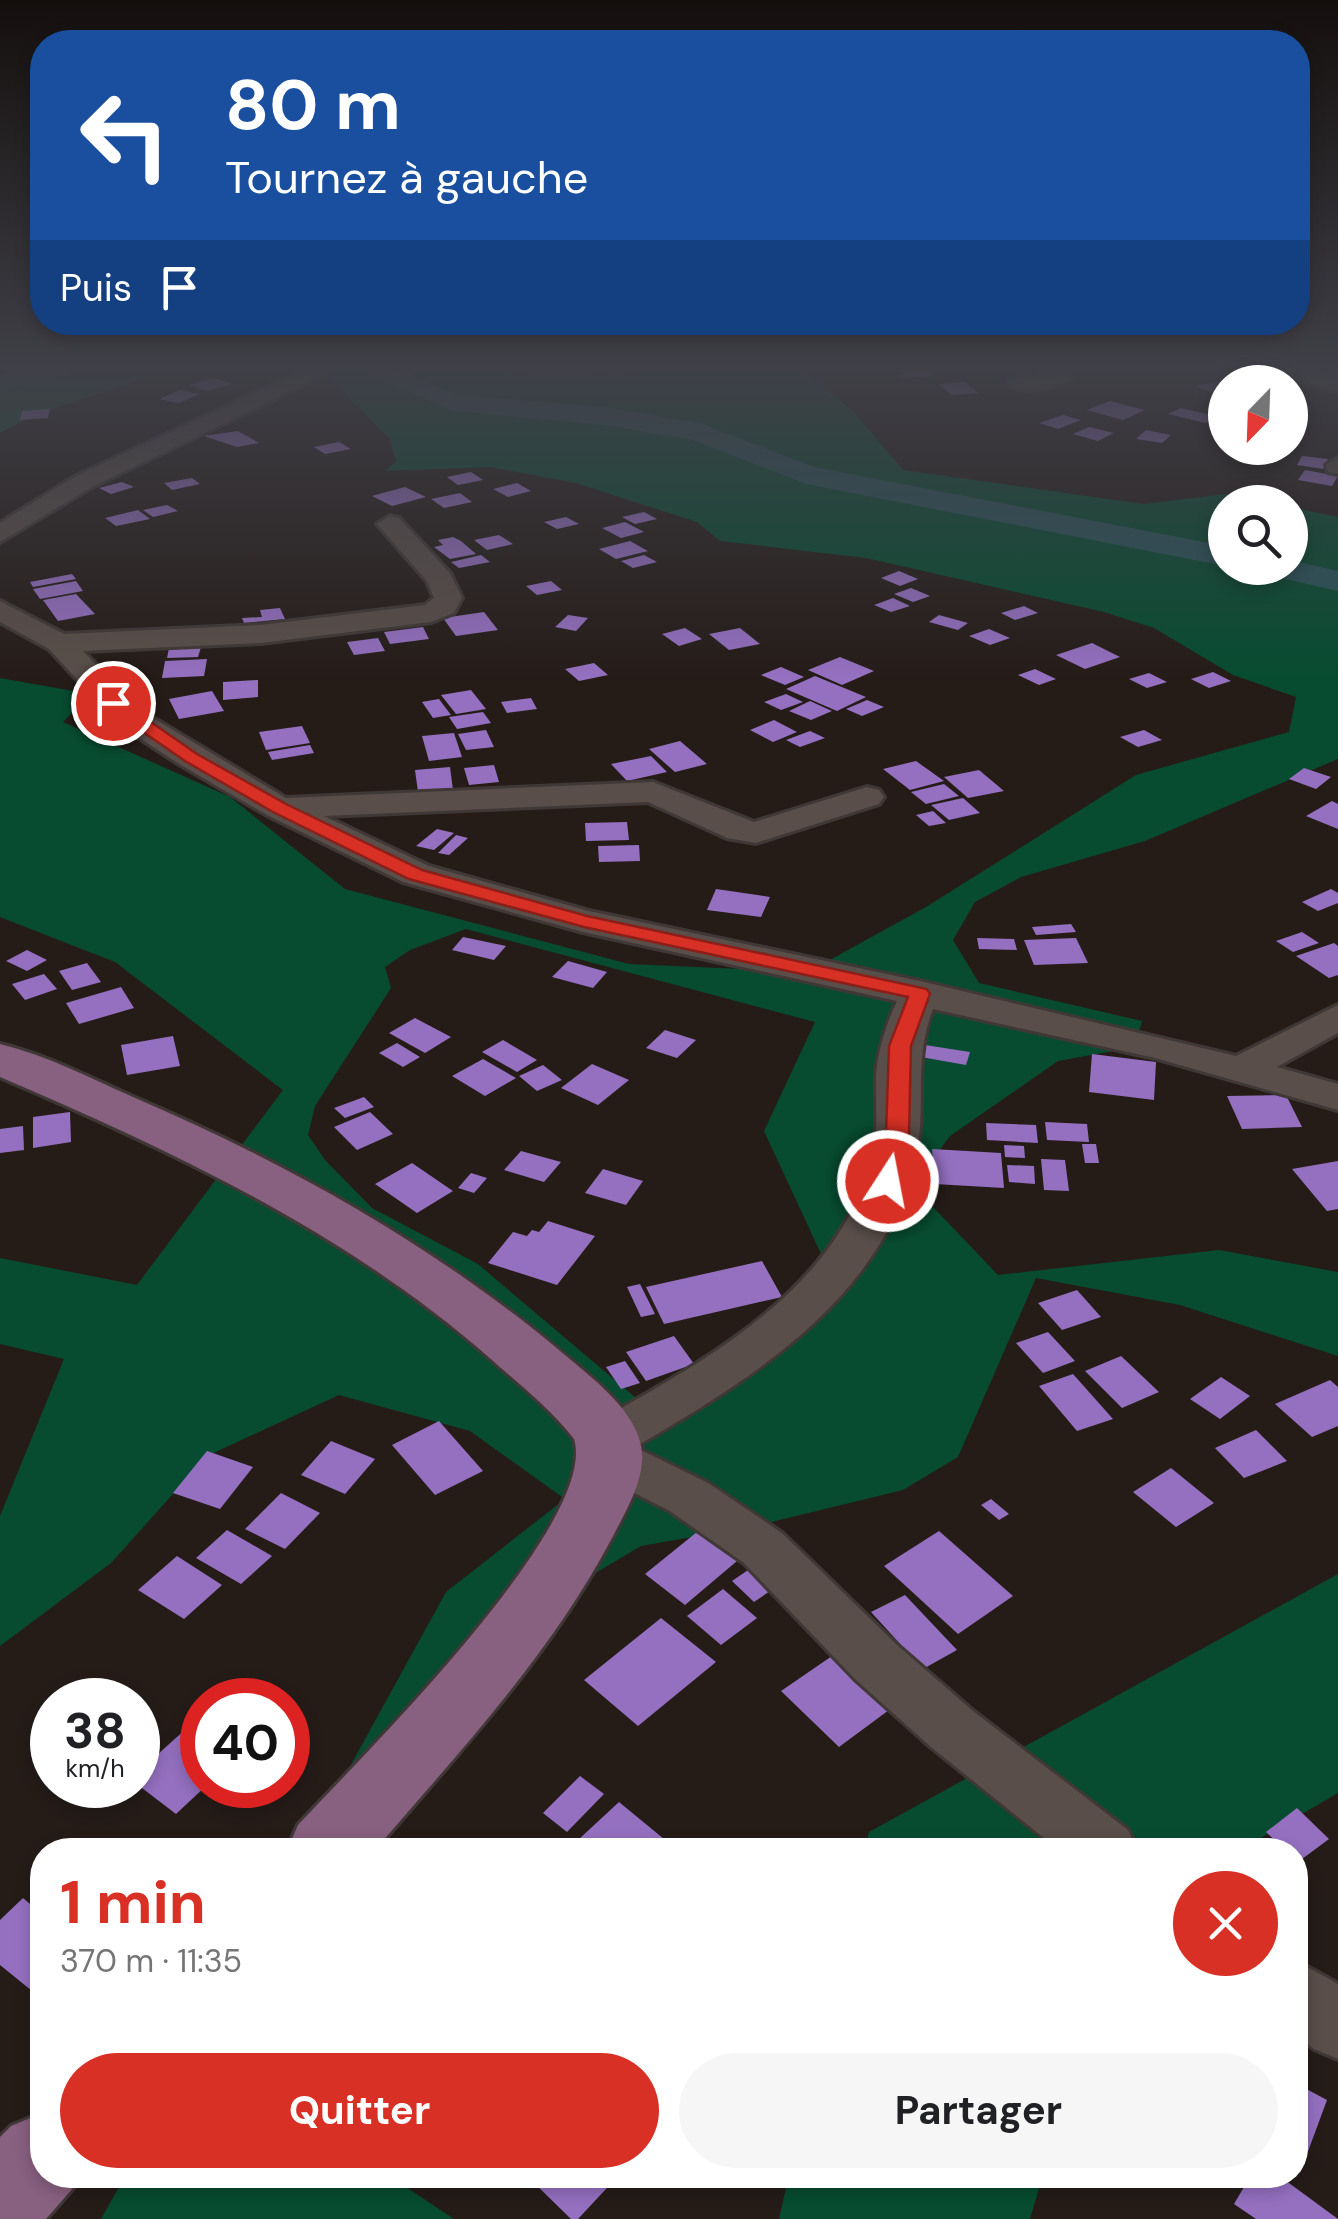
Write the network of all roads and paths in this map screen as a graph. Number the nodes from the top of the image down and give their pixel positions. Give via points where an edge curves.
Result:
1 (105, 472) edge
2 (390, 524) dead end
3 (0, 534) edge
4 (0, 610) edge
5 (59, 643) junction
6 (867, 797) dead end
7 (280, 808) junction
8 (920, 994) junction
9 (1338, 1017) edge
10 (0, 1059) edge
11 (1242, 1069) junction
12 (1338, 1097) edge
13 (609, 1448) junction
14 (336, 1838) edge
15 (1091, 1838) edge
16 (1308, 2002) edge
17 (1338, 2026) edge
18 (30, 2170) edge
19 (0, 2202) edge

1 - 3 street
2 - 5 street via 440,580 448,598 444,607 320,629
4 - 5 street
5 - 7 street via 129,718
6 - 7 street via 756,833 653,792
7 - 8 street via 376,858 464,891
8 - 11 street
8 - 13 street via 900,1046 894,1157 868,1226 812,1298 729,1370
9 - 11 street
10 - 13 main road via 245,1166 384,1245 493,1325 568,1393
11 - 12 street
13 - 14 main road via 595,1507 568,1558 471,1684
13 - 15 street via 763,1548 876,1662
16 - 17 street
18 - 19 main road

